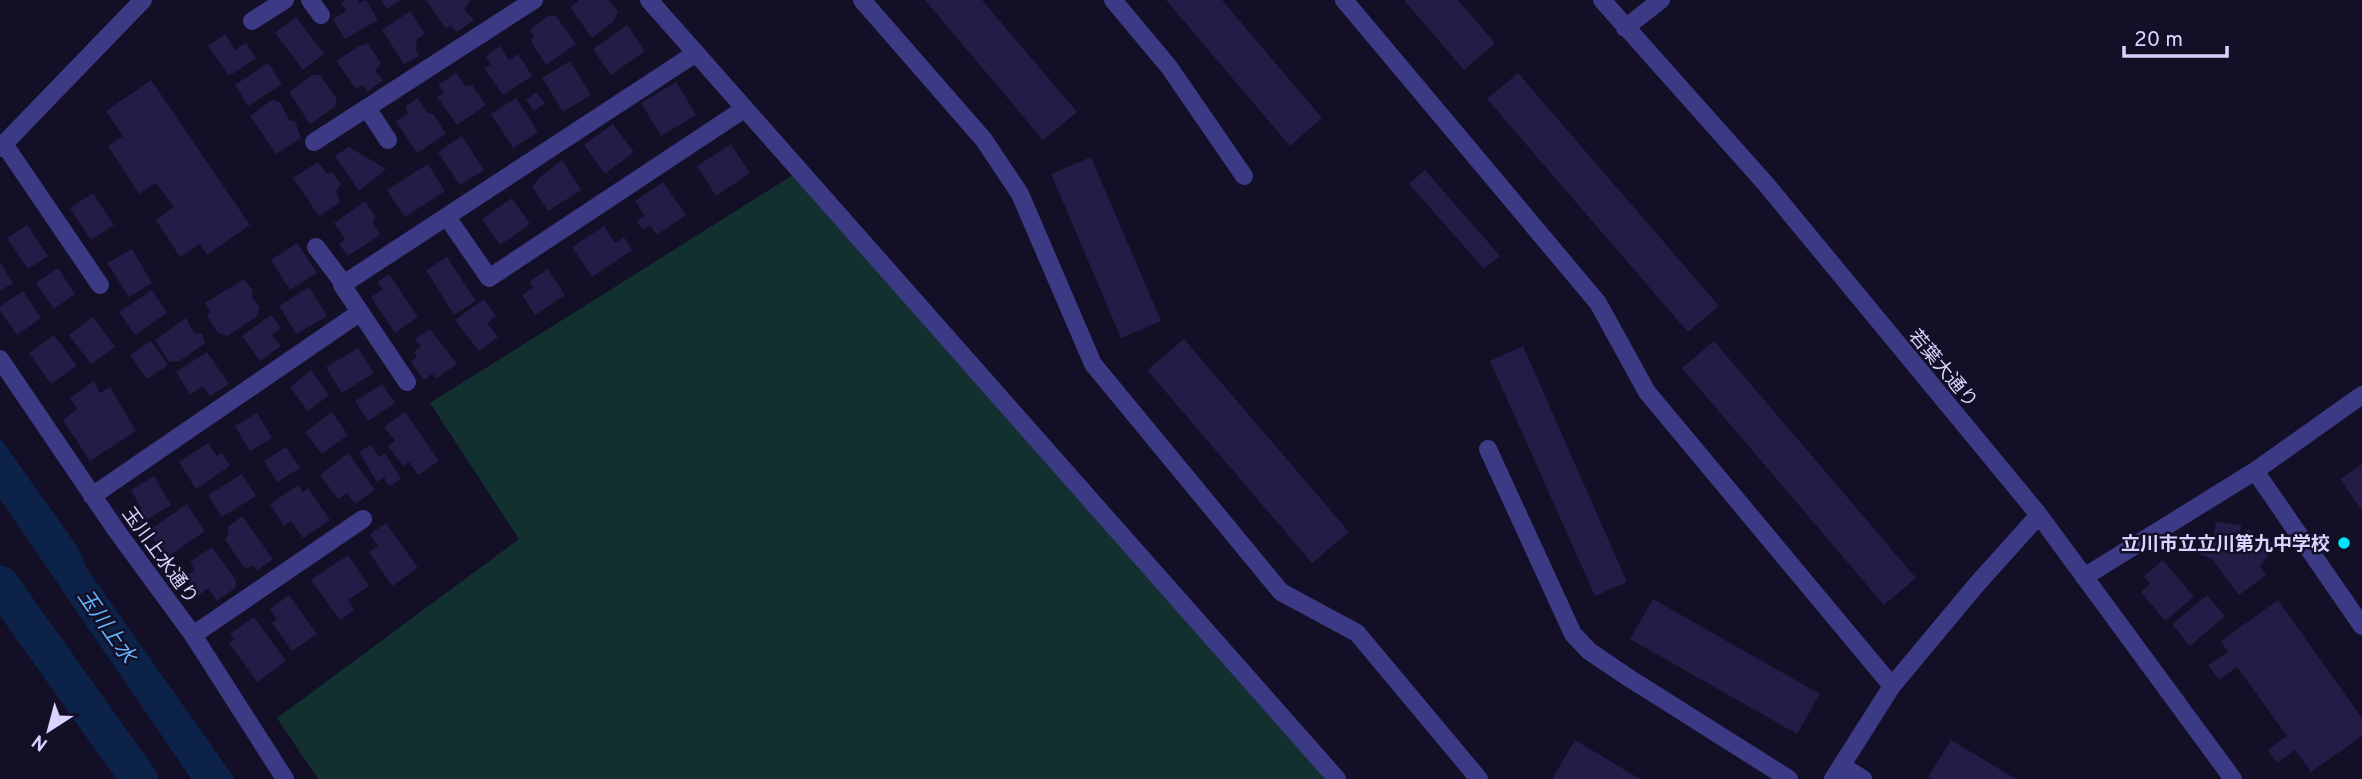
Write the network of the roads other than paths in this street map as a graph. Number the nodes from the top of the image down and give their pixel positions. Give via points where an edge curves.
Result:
1 (143, 0) edge
2 (285, 0) edge
3 (310, 0) edge
4 (534, 0) edge
5 (649, 0) edge
6 (863, 0) edge
7 (1112, 0) edge
8 (1345, 0) edge
9 (1602, 0) edge
10 (1661, 0) edge
11 (321, 15) dead end
12 (252, 22) dead end
13 (1625, 27) junction
14 (696, 53) junction
15 (367, 108) junction
16 (744, 109) junction
17 (388, 140) dead end
18 (314, 142) dead end
19 (2, 146) edge
20 (1244, 176) dead end
21 (447, 217) junction
22 (316, 247) dead end
23 (344, 284) junction
24 (100, 285) dead end
25 (359, 313) junction
26 (0, 359) edge
27 (407, 382) dead end
28 (2362, 395) edge
29 (1488, 449) dead end
30 (2255, 471) junction
31 (92, 496) junction
32 (2039, 515) junction
33 (363, 519) dead end
34 (2084, 577) junction
35 (2362, 626) edge
36 (193, 635) junction
37 (1892, 686) junction
38 (1838, 773) edge
39 (285, 779) edge
40 (1337, 779) edge
41 (1479, 779) edge
42 (1789, 779) edge
43 (1863, 779) edge
44 (2234, 779) edge

1 - 19 street
2 - 12 street
3 - 11 street
4 - 15 street
5 - 14 street
6 - 41 street via 984,140 1020,194 1093,364 1281,593 1357,633
7 - 20 street via 1169,67
8 - 37 street via 1598,303 1647,392
9 - 13 street, 若葉大通り
10 - 13 street
13 - 32 street, 若葉大通り via 1765,183
14 - 16 street
14 - 21 street
15 - 17 street
15 - 18 street
16 - 21 street via 489,278
16 - 40 street
19 - 24 street
21 - 23 street
22 - 23 street
23 - 25 street
25 - 27 street
25 - 31 street
26 - 31 street, 玉川上水通り
28 - 30 street
29 - 42 street via 1573,634 1629,678
30 - 34 street
30 - 35 street
31 - 36 street, 玉川上水通り
32 - 34 street, 若葉大通り
32 - 37 street
33 - 36 street
34 - 44 street, 若葉大通り
36 - 39 street, 玉川上水通り
37 - 38 street
38 - 43 street

